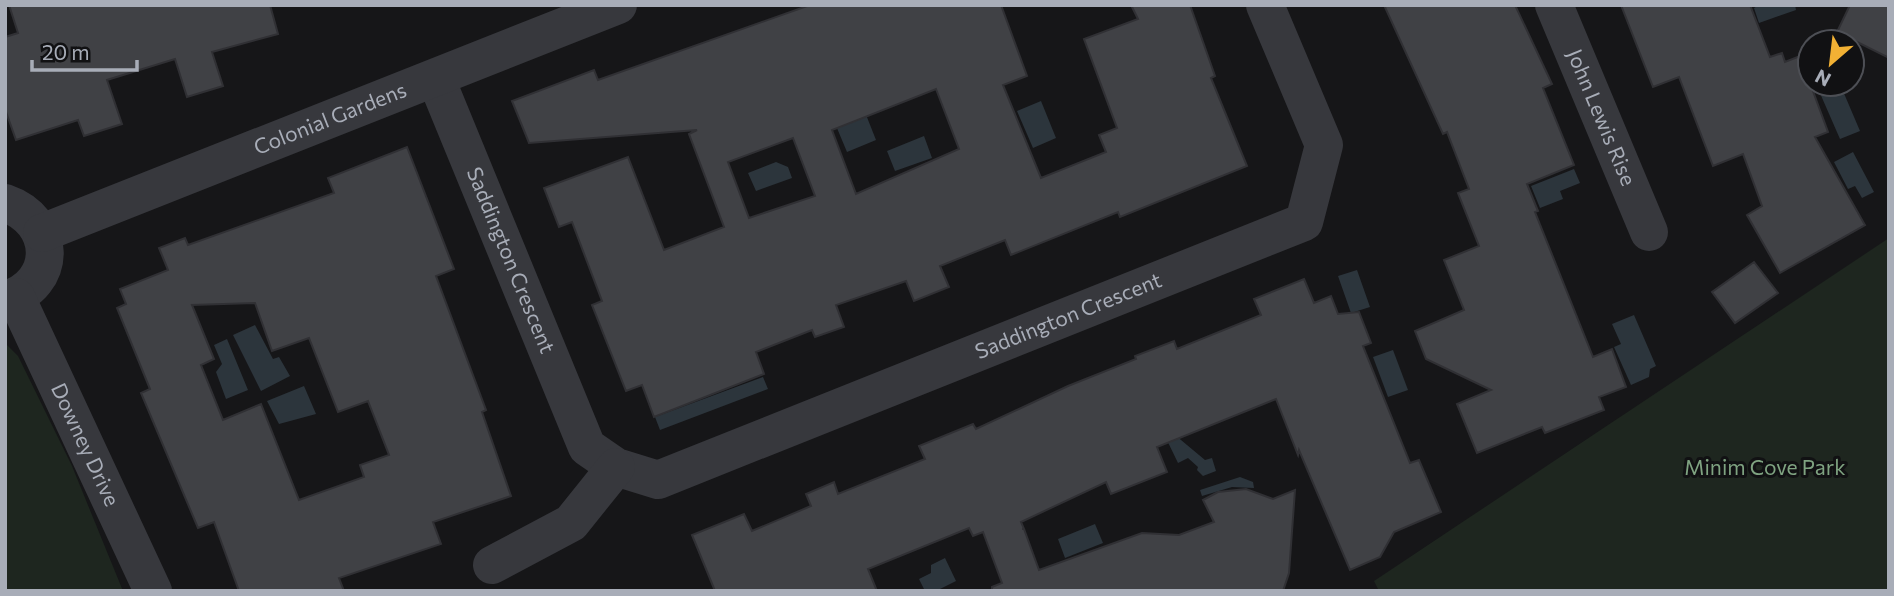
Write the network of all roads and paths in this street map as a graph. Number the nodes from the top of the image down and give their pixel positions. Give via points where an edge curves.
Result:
1 (618, 5) edge
2 (1265, 5) edge
3 (1554, 5) edge
4 (436, 79) junction
5 (5, 203) edge
6 (1649, 232) dead end
7 (42, 233) junction
8 (11, 299) edge
9 (616, 467) junction
10 (492, 565) dead end
11 (152, 591) edge

1 - 4 street, Colonial Gardens
2 - 9 street, Saddington Crescent via 1324,145 1304,222 658,480
3 - 6 street, John Lewis Rise
4 - 7 street, Colonial Gardens
4 - 9 street, Saddington Crescent via 587,447
5 - 7 street via 21,209
7 - 8 street via 45,255 39,277
8 - 11 street, Downey Drive
9 - 10 street via 571,523

